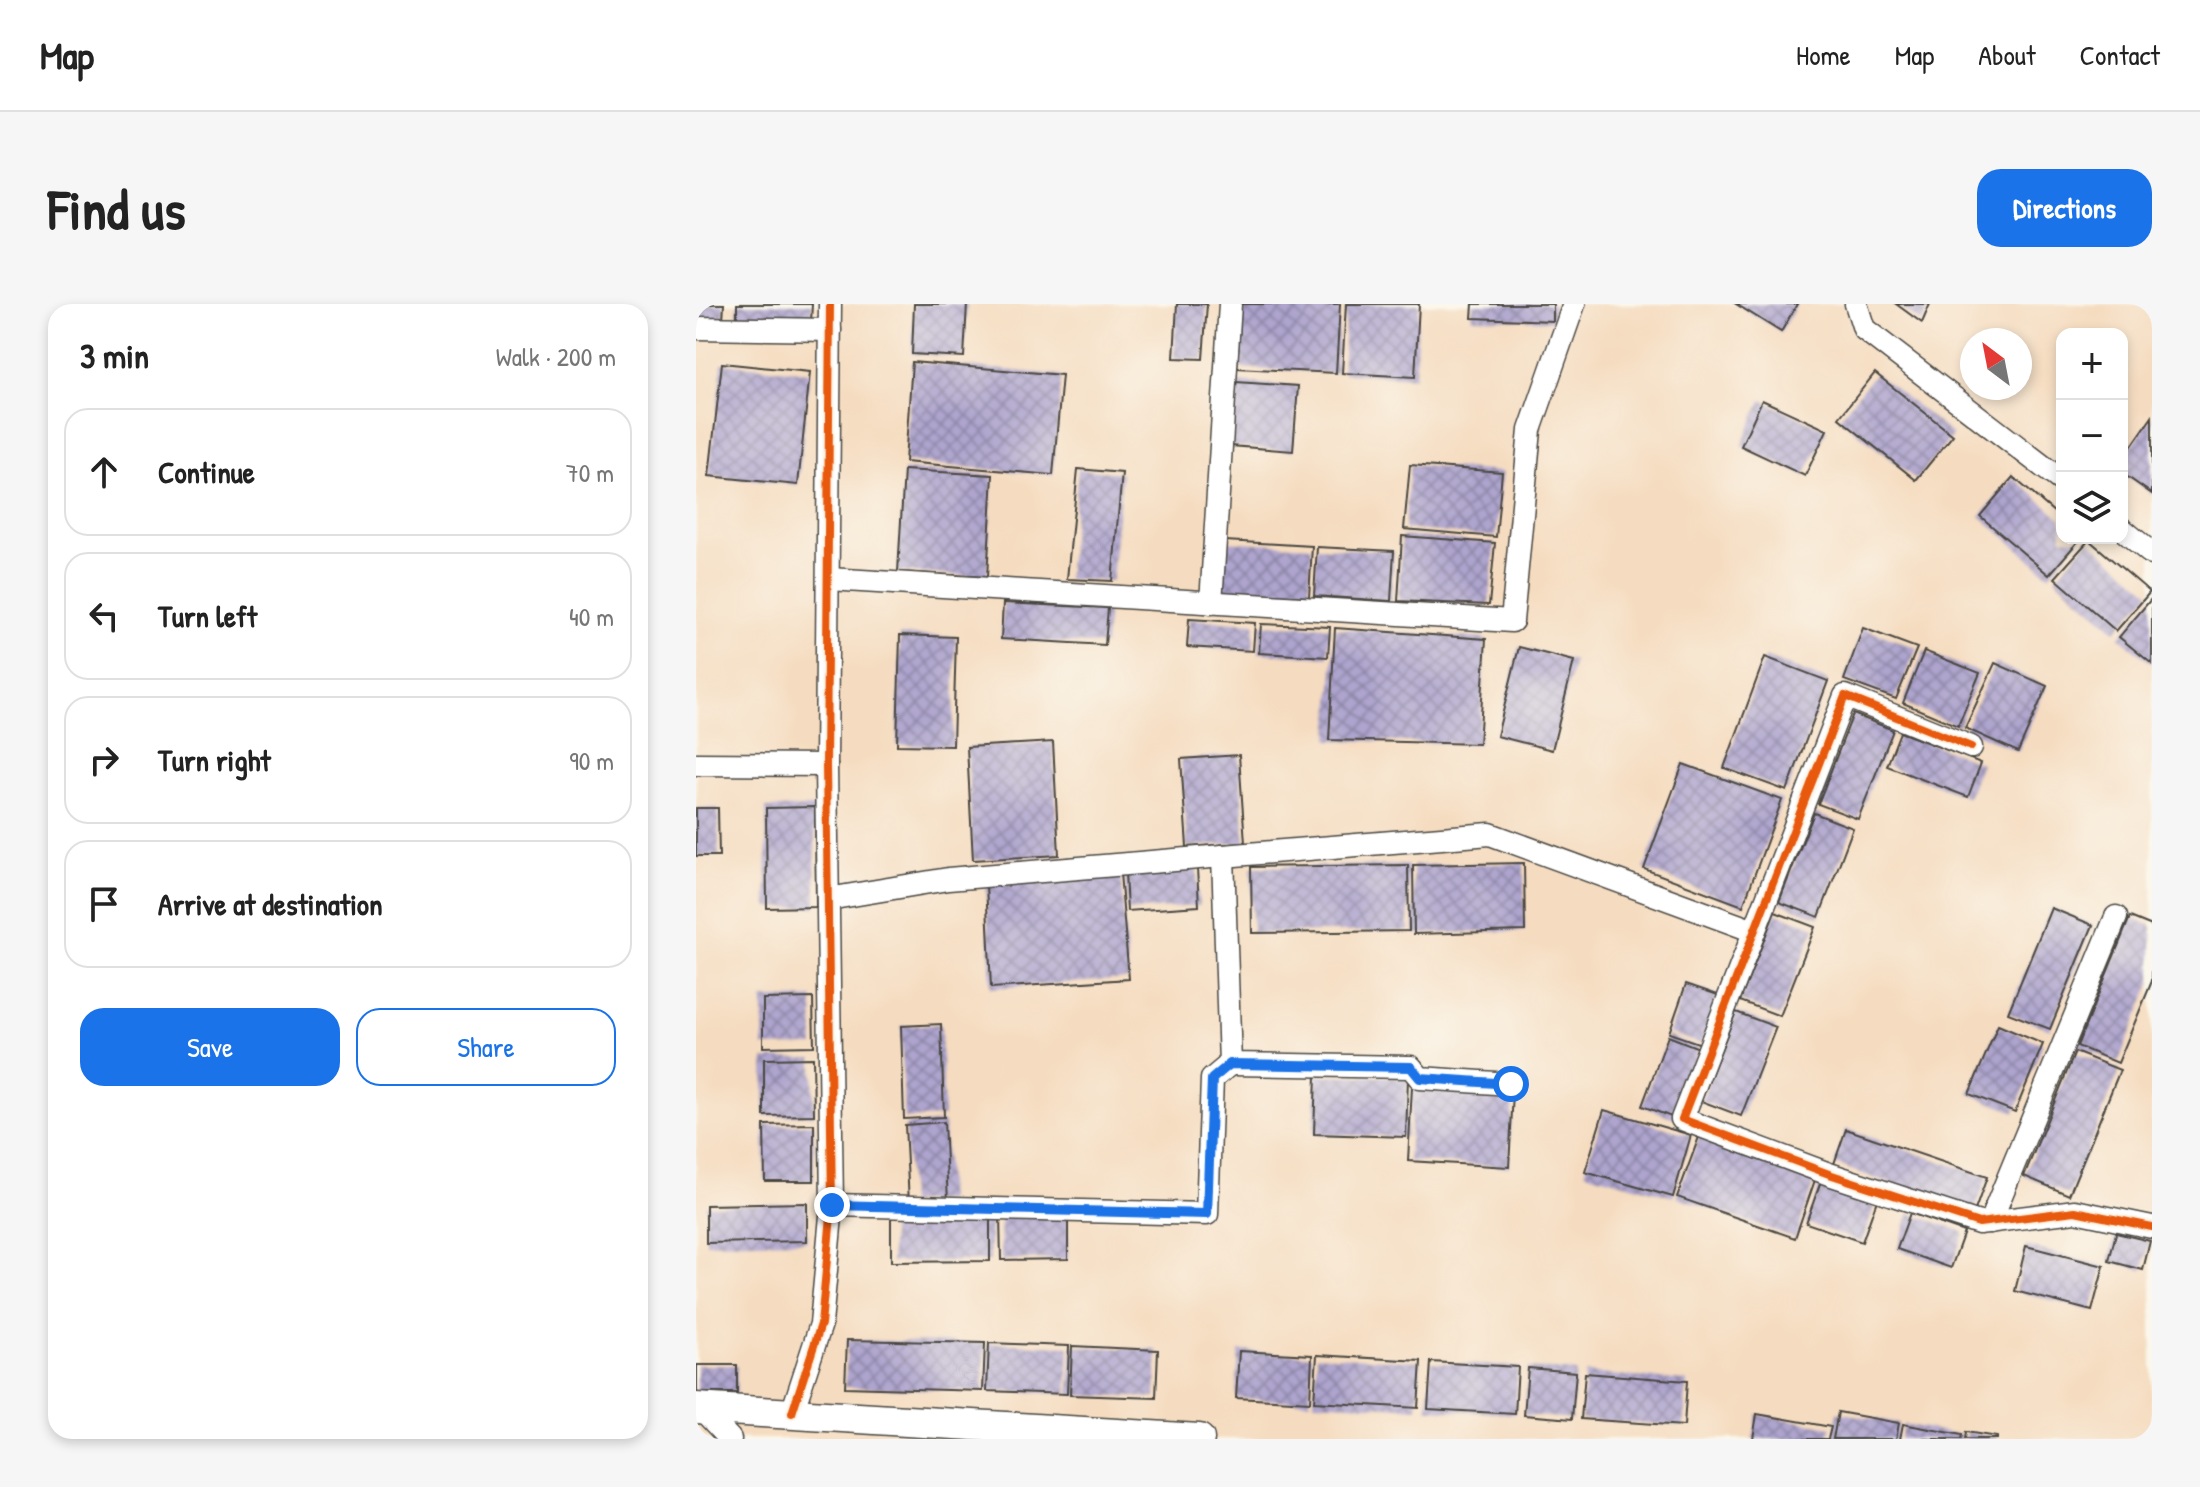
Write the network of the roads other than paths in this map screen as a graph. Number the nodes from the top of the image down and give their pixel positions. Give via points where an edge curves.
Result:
1 (830, 304) edge
2 (1230, 304) edge
3 (1574, 304) edge
4 (1856, 304) edge
5 (696, 328) edge
6 (830, 330) junction
7 (2056, 476) edge
8 (2128, 534) edge
9 (2152, 554) edge
10 (829, 579) junction
11 (1211, 603) junction
12 (1971, 747) dead end
13 (696, 764) edge
14 (826, 765) junction
15 (1223, 856) junction
16 (828, 899) junction
17 (2116, 917) dead end
18 (1754, 931) junction
19 (1230, 1064) junction
20 (1511, 1084) dead end
21 (832, 1205) junction
22 (1990, 1222) junction
23 (2152, 1227) edge
24 (698, 1408) edge
25 (792, 1413) junction
26 (730, 1439) edge
27 (1199, 1439) edge

1 - 6 street
2 - 11 street
3 - 11 street via 1530,430 1512,621
4 - 7 street via 1864,329
5 - 6 street
6 - 10 street
8 - 9 street
10 - 11 street
10 - 14 street
12 - 18 street via 1845,696
13 - 14 street
14 - 16 street
15 - 16 street via 948,879
15 - 18 street via 1490,834
15 - 19 street
16 - 21 street
17 - 22 street
18 - 22 street via 1682,1119 1829,1174 1979,1223
19 - 20 street via 1411,1067 1420,1078
19 - 21 street via 1212,1079 1207,1214
21 - 25 street via 821,1324
22 - 23 street via 2075,1211
24 - 25 main road
24 - 26 street
25 - 27 main road

